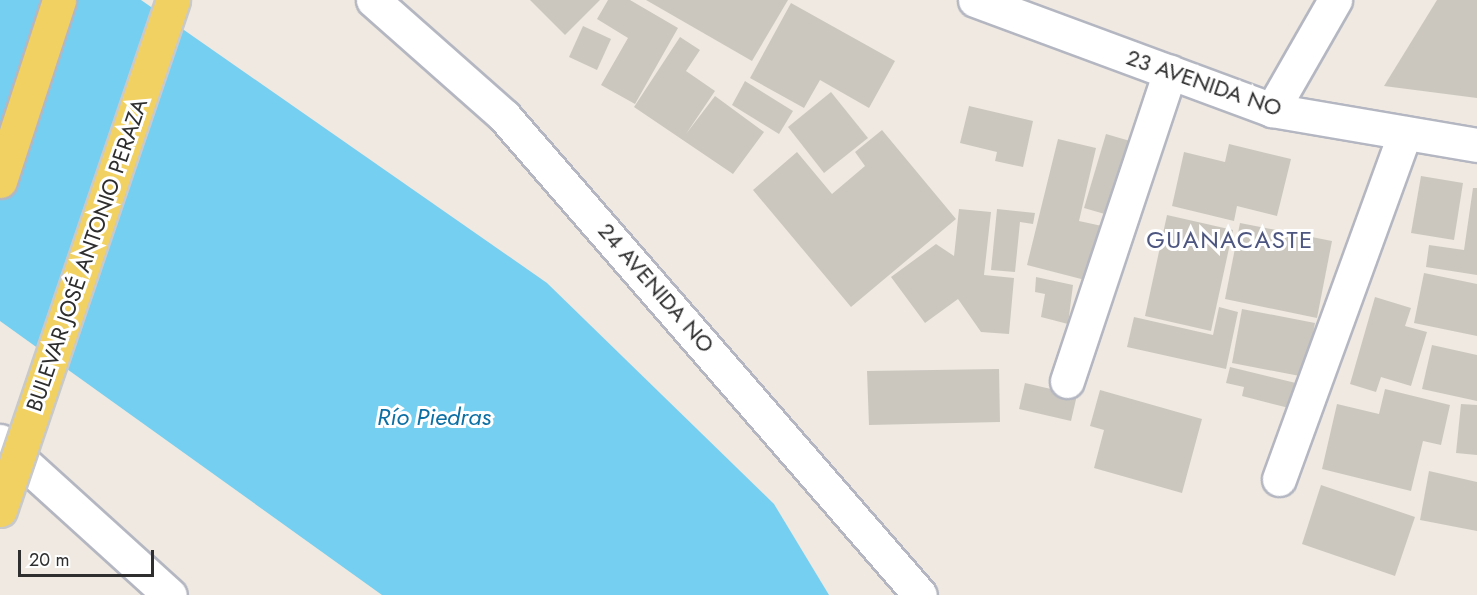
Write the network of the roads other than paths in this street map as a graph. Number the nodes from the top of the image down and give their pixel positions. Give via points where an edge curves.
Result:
1 (59, 0) edge
2 (173, 0) edge
3 (373, 0) edge
4 (975, 0) edge
5 (1335, 0) edge
6 (1170, 72) junction
7 (1272, 110) junction
8 (1405, 133) junction
9 (1477, 145) edge
10 (0, 181) edge
11 (1067, 381) dead end
12 (0, 441) edge
13 (1279, 479) dead end
14 (0, 510) edge
15 (170, 595) edge
16 (920, 595) edge

1 - 10 main road
2 - 14 main road, BULEVAR JOSÉ ANTONIO PERAZA, bridge
3 - 16 street, 24 AVENIDA NO via 504,116
4 - 6 street, 23 AVENIDA NO
5 - 7 street
6 - 7 street, 23 AVENIDA NO
6 - 11 street
7 - 8 street, 23 AVENIDA NO
8 - 9 street, 23 AVENIDA NO
8 - 13 street
12 - 15 street

